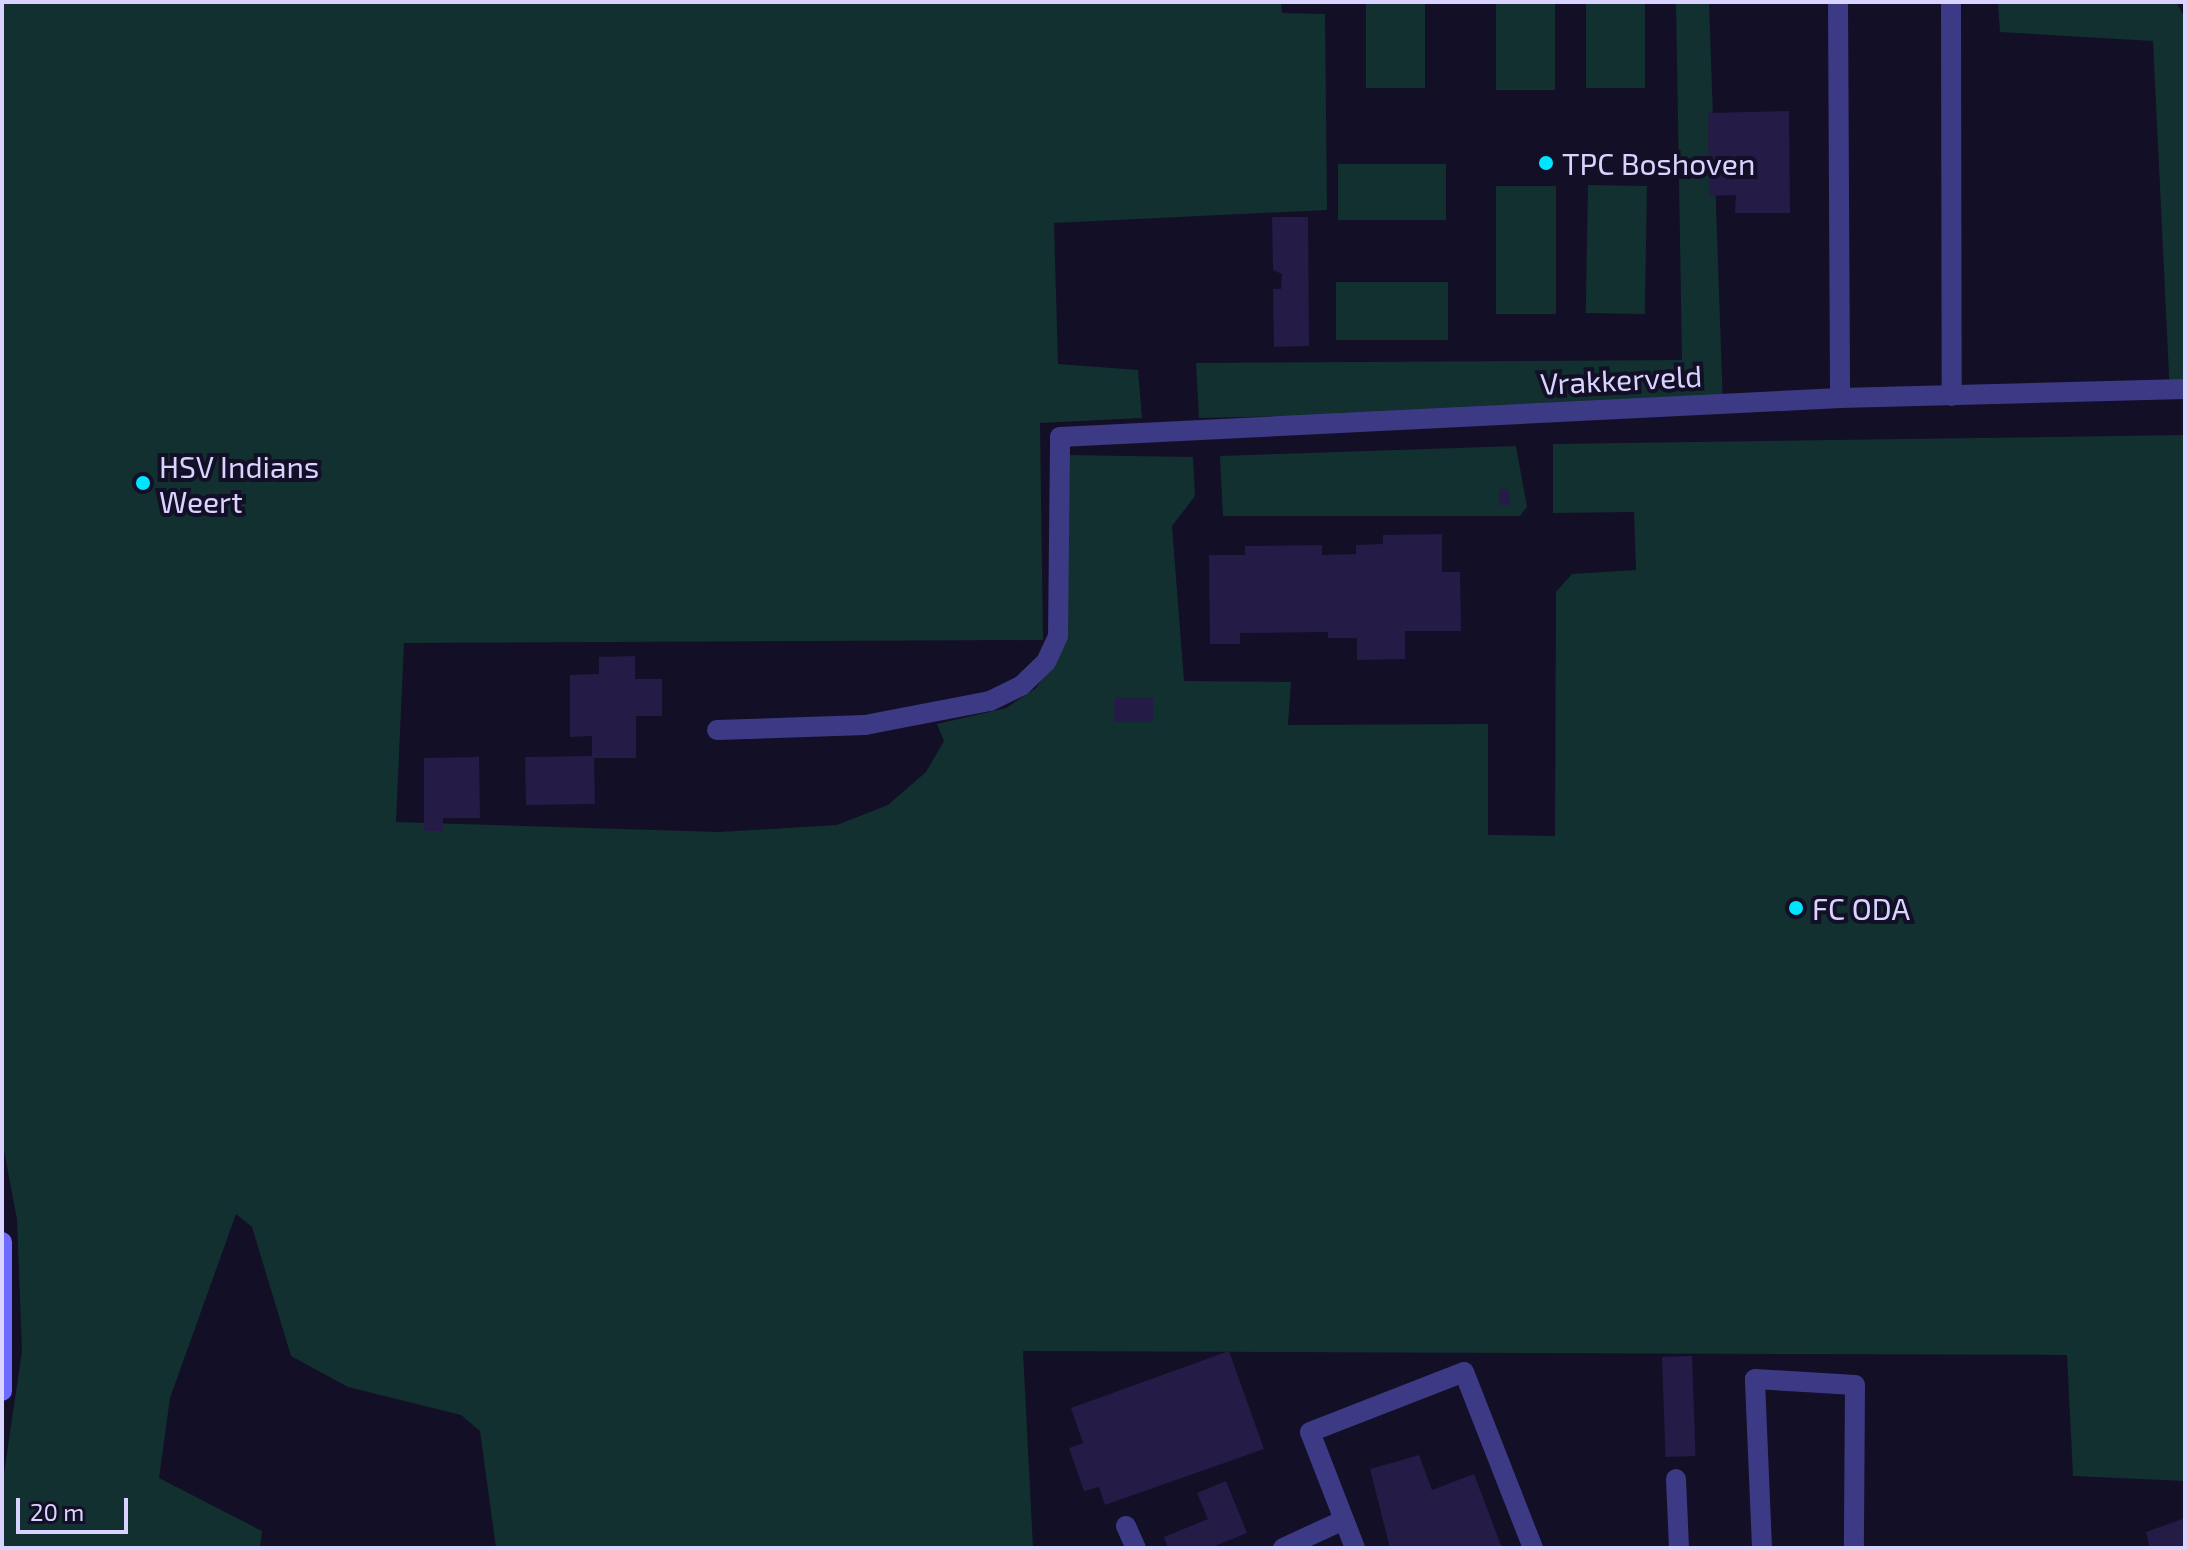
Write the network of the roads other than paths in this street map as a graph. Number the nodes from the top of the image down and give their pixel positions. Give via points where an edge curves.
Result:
1 (1838, 2) edge
2 (1951, 2) edge
3 (2185, 389) edge
4 (1952, 396) junction
5 (1840, 398) junction
6 (717, 730) dead end
7 (2, 1242) edge
8 (2, 1391) edge
9 (1676, 1479) dead end
10 (1344, 1520) junction
11 (1126, 1526) dead end
12 (1136, 1548) edge
13 (1283, 1548) edge
14 (1355, 1548) edge
15 (1533, 1548) edge
16 (1679, 1548) edge
17 (1762, 1548) edge
18 (1854, 1548) edge

1 - 5 street
2 - 4 street
3 - 4 street, Vrakkerveld
4 - 5 street, Vrakkerveld
5 - 6 street, Vrakkerveld via 1060,437 1058,636 1046,662 1021,686 990,701 865,725
7 - 8 main road
9 - 16 street
10 - 13 street
10 - 14 street
10 - 15 street via 1310,1432 1464,1372
11 - 12 street
17 - 18 street via 1755,1379 1855,1385

